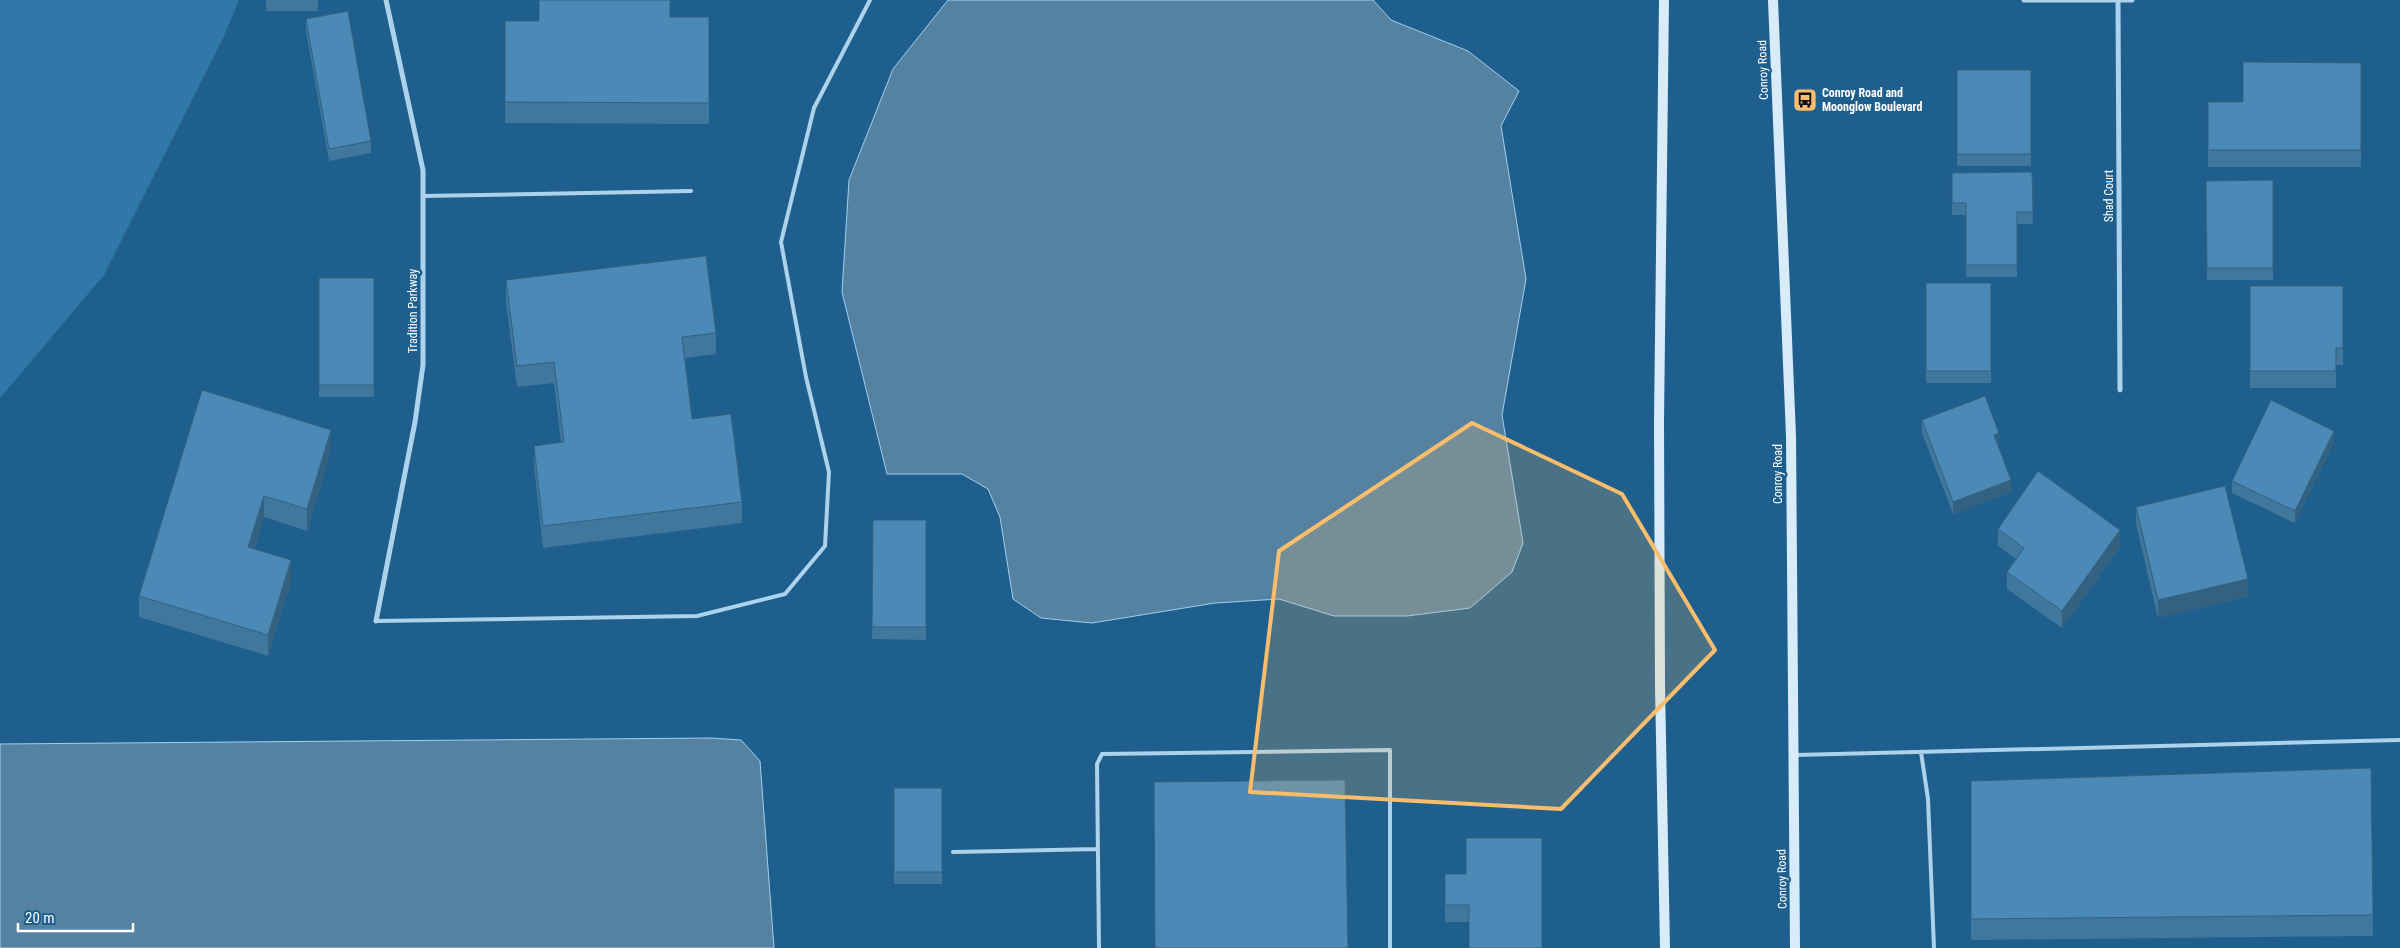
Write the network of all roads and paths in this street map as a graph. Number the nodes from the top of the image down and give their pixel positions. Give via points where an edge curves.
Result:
1 (386, 0) edge
2 (870, 0) edge
3 (1664, 0) edge
4 (1773, 0) edge
5 (2024, 0) edge
6 (2132, 0) edge
7 (2118, 2) junction
8 (691, 191) dead end
9 (424, 196) junction
10 (2120, 390) dead end
11 (376, 622) joint
12 (2400, 740) edge
13 (1921, 752) junction
14 (1793, 755) junction
15 (1098, 849) junction
16 (953, 852) dead end
17 (1099, 948) edge
18 (1390, 948) edge
19 (1665, 948) edge
20 (1796, 948) edge
21 (1934, 948) edge

1 - 9 street, Tradition Parkway via 424,170
2 - 11 lane via 814,108 781,242 806,377 829,472 825,546 785,594 697,616
3 - 19 main road via 1659,441
4 - 14 main road, Conroy Road via 1791,436
5 - 7 street
6 - 7 street
7 - 10 street, Shad Court
8 - 9 lane
9 - 11 street, Tradition Parkway via 424,365
12 - 13 lane
13 - 14 lane
13 - 21 lane via 1928,798
14 - 20 main road, Conroy Road
15 - 16 lane
15 - 17 lane
15 - 18 lane via 1097,764 1102,754 1390,750

